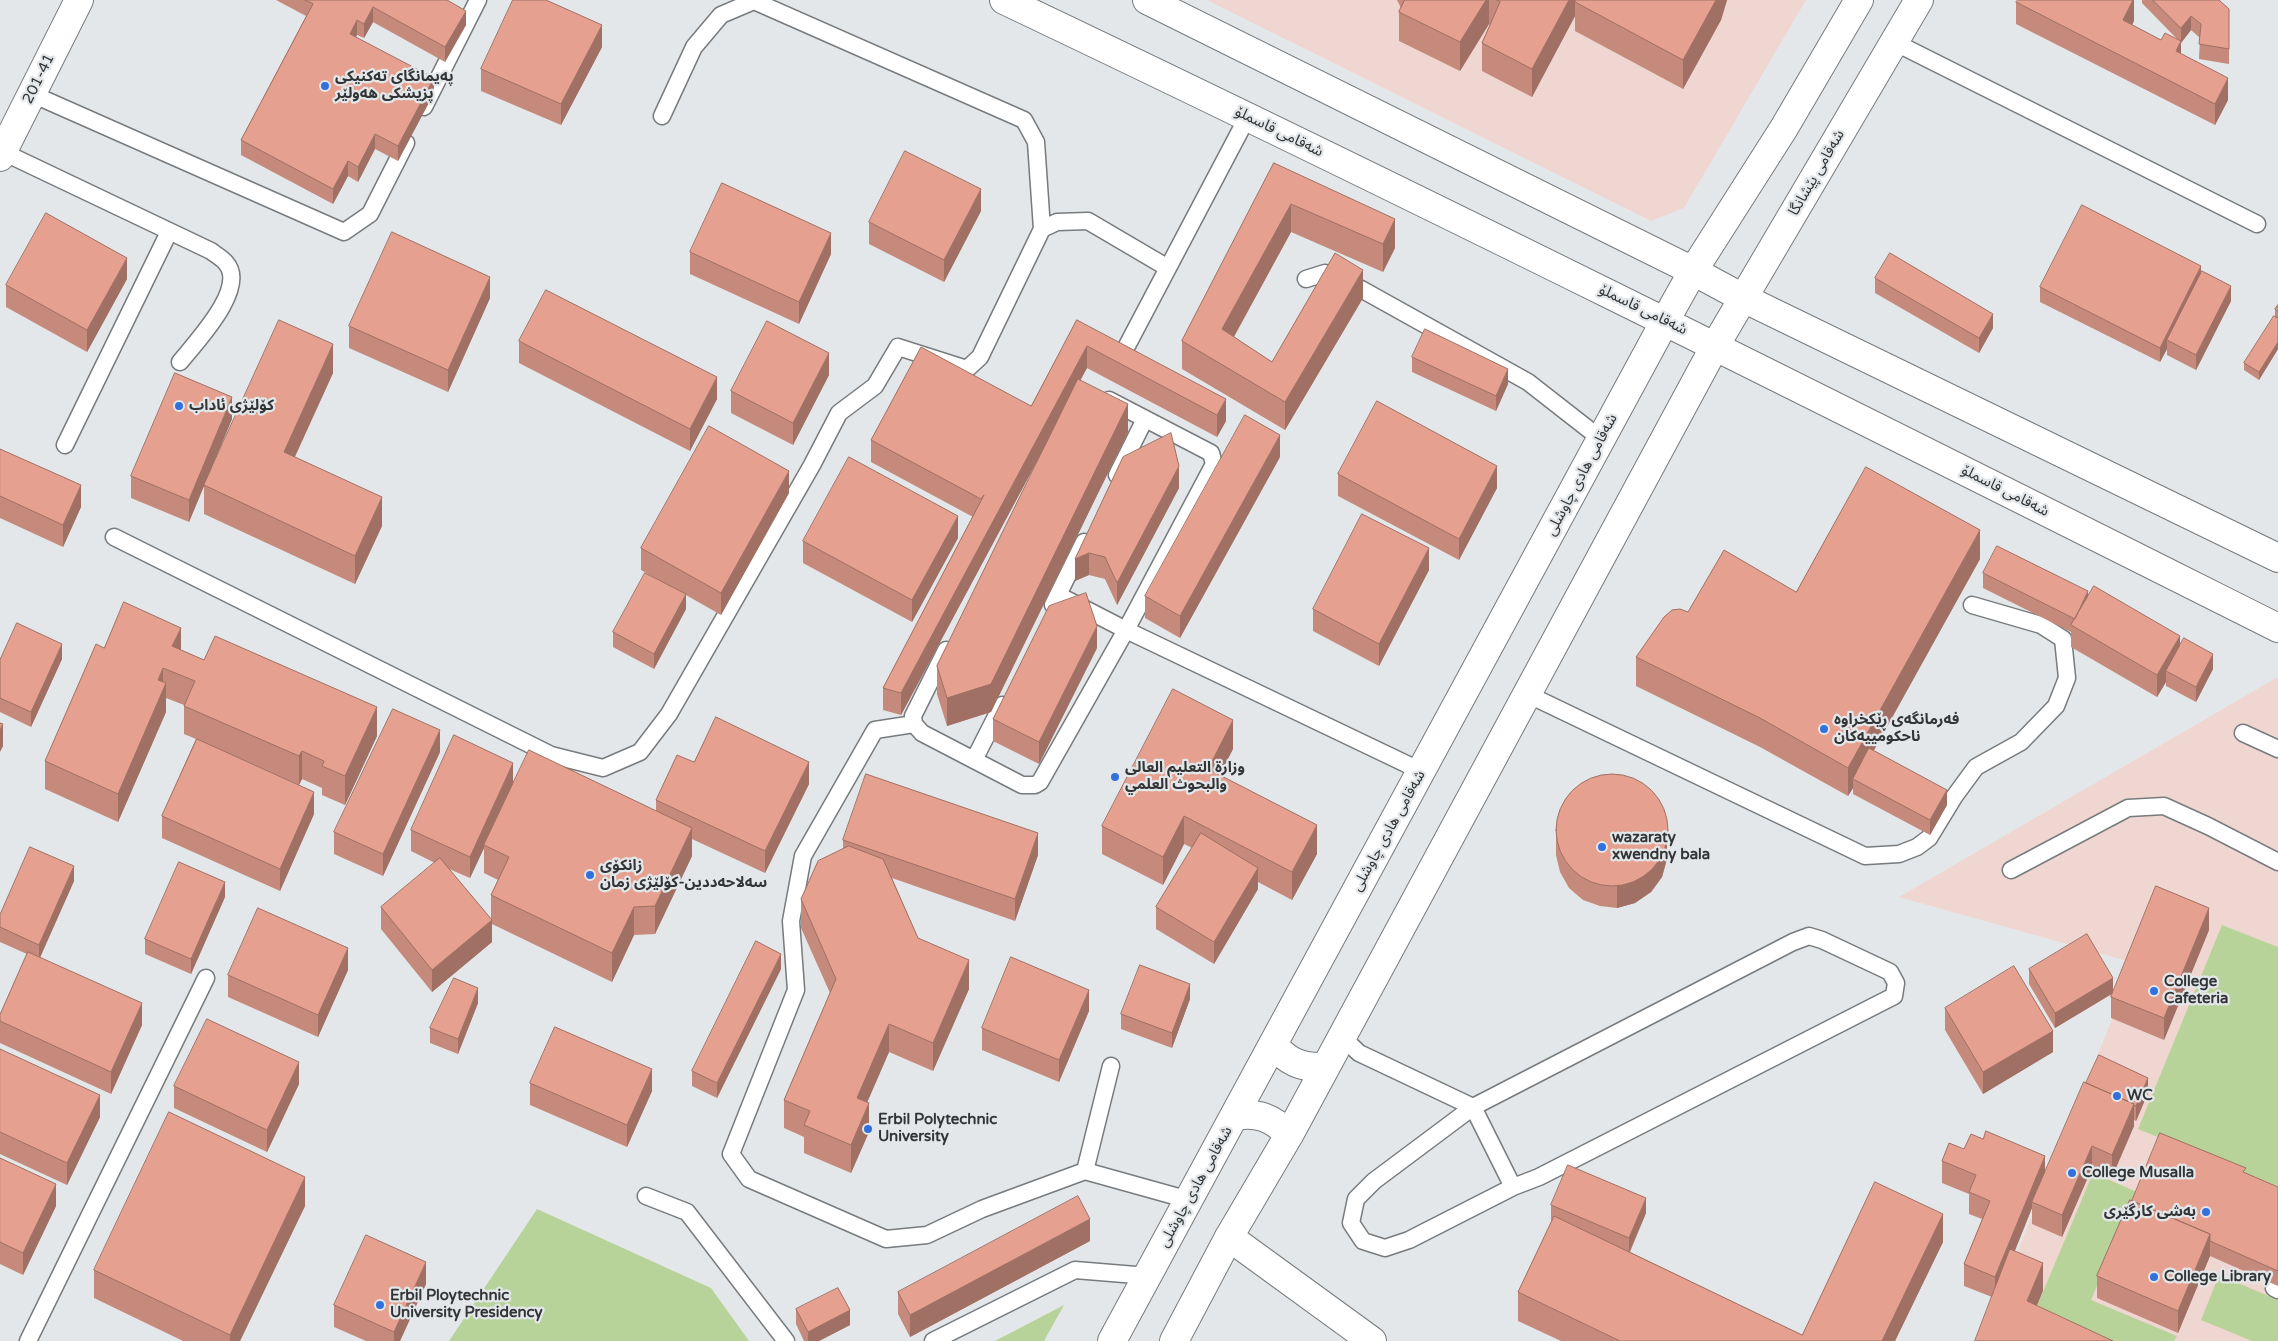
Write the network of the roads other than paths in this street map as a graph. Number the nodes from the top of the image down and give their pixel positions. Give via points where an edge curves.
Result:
1 (79, 0) edge
2 (478, 0) edge
3 (1004, 0) edge
4 (1147, 0) edge
5 (1859, 0) edge
6 (1919, 0) edge
7 (1894, 42) junction
8 (32, 94) junction
9 (662, 116) dead end
10 (1248, 116) junction
11 (1, 155) edge
12 (2257, 224) dead end
13 (1042, 229) junction
14 (169, 232) junction
15 (1168, 268) junction
16 (1693, 271) junction
17 (1306, 279) dead end
18 (1743, 298) junction
19 (1665, 320) junction
20 (1715, 346) junction
21 (1120, 359) edge
22 (180, 362) dead end
23 (1098, 394) edge
24 (1144, 419) junction
25 (1601, 439) junction
26 (65, 445) dead end
27 (1110, 489) edge
28 (1092, 525) edge
29 (114, 537) dead end
30 (2278, 558) edge
31 (1058, 595) junction
32 (1972, 605) dead end
33 (1045, 621) edge
34 (2278, 628) edge
35 (1126, 630) junction
36 (953, 638) edge
37 (1010, 691) edge
38 (1527, 694) junction
39 (914, 724) junction
40 (2243, 733) dead end
41 (2278, 749) edge
42 (974, 760) junction
43 (1421, 771) junction
44 (2278, 862) edge
45 (2011, 870) dead end
46 (206, 978) dead end
47 (1342, 1037) junction
48 (1273, 1044) junction
49 (1111, 1066) dead end
50 (1325, 1067) junction
51 (1473, 1107) junction
52 (1235, 1116) junction
53 (1288, 1135) junction
54 (1085, 1171) junction
55 (1513, 1187) junction
56 (646, 1196) dead end
57 (1189, 1200) junction
58 (1229, 1237) junction
59 (1148, 1276) junction
60 (28, 1341) edge
61 (786, 1341) edge
62 (934, 1341) edge
63 (1112, 1341) edge
64 (1174, 1341) edge
65 (1372, 1341) edge

1 - 8 main road, 201-41
2 - 8 lane via 370,214 344,232
3 - 10 main road, شەقامی قاسملۆ
4 - 16 main road
5 - 16 main road via 1784,128
6 - 7 main road, شەقامی پێشانگا
7 - 12 lane
7 - 18 main road, شەقامی پێشانگا
8 - 11 main road, 201-41
9 - 13 lane via 694,47 721,15 754,1 1024,120 1036,142
10 - 15 lane
10 - 19 main road, شەقامی قاسملۆ
11 - 14 lane
13 - 15 lane via 1057,222 1088,221
13 - 29 lane via 980,357 966,370 898,347 875,386 839,413 669,714 640,752 602,768 551,755
14 - 22 lane via 211,251 228,264 233,285 219,313
14 - 26 lane
15 - 21 lane
16 - 18 main road
16 - 19 main road
17 - 25 lane via 1325,273 1361,289 1528,382
18 - 20 main road, شەقامی پێشانگا
18 - 30 main road
19 - 20 main road, شەقامی قاسملۆ
19 - 25 main road, شەقامی هادی چاوشلی
20 - 34 main road, شەقامی قاسملۆ
20 - 38 main road
23 - 24 lane
24 - 27 lane
24 - 35 lane via 1211,453 1214,464
25 - 43 main road, شەقامی هادی چاوشلی
28 - 31 lane
31 - 33 lane
31 - 35 lane
32 - 38 lane via 2041,625 2063,639 2067,678 2056,706 2021,742 1976,767 1929,838 1899,854 1865,856
35 - 42 lane via 1040,782 1022,785
35 - 43 lane
36 - 39 lane via 913,716
37 - 42 lane
38 - 47 main road
39 - 42 lane via 922,733
39 - 54 lane via 875,730 803,856 791,921 796,990 731,1154 749,1179 886,1239 927,1235 982,1209
40 - 41 lane
43 - 48 main road, شەقامی هادی چاوشلی
44 - 45 lane via 2164,806 2128,808
46 - 60 lane
47 - 50 main road
47 - 51 lane via 1359,1053
48 - 50 main road via 1282,1056 1295,1064
48 - 52 main road, شەقامی هادی چاوشلی
49 - 54 lane
50 - 53 main road
51 - 55 lane
51 - 55 lane via 1374,1181 1356,1199 1351,1223 1363,1241 1385,1248 1409,1240
51 - 55 lane via 1808,936 1890,972 1896,983 1894,996
52 - 53 main road via 1265,1117
52 - 57 main road, شەقامی هادی چاوشلی
53 - 58 main road
54 - 57 lane
56 - 61 lane via 687,1212
57 - 59 main road, شەقامی هادی چاوشلی
58 - 64 main road
58 - 65 main road
59 - 62 lane via 1075,1270
59 - 63 main road, شەقامی هادی چاوشلی

